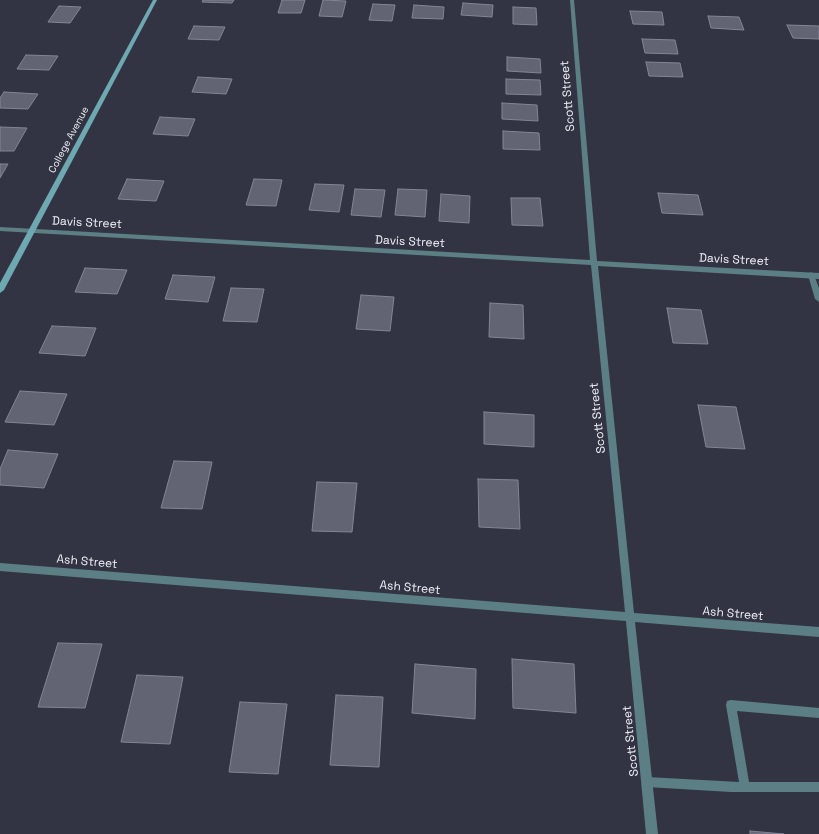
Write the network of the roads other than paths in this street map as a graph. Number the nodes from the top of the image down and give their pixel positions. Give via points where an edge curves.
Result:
1 (155, 0) edge
2 (572, 0) edge
3 (0, 229) edge
4 (32, 231) junction
5 (594, 264) junction
6 (815, 276) edge
7 (0, 290) edge
8 (819, 299) edge
9 (0, 567) edge
10 (630, 617) junction
11 (819, 632) edge
12 (819, 713) edge
13 (647, 782) junction
14 (745, 787) junction
15 (819, 787) edge
16 (652, 834) edge

1 - 4 street, College Avenue
2 - 5 street, Scott Street
3 - 4 street, Davis Street
4 - 5 street, Davis Street
4 - 7 street, College Avenue
5 - 6 street, Davis Street
5 - 10 street, Scott Street
6 - 8 street
9 - 10 street, Ash Street
10 - 11 street, Ash Street
10 - 13 street, Scott Street
12 - 14 street via 731,704
13 - 14 street
13 - 16 street, Scott Street
14 - 15 street

